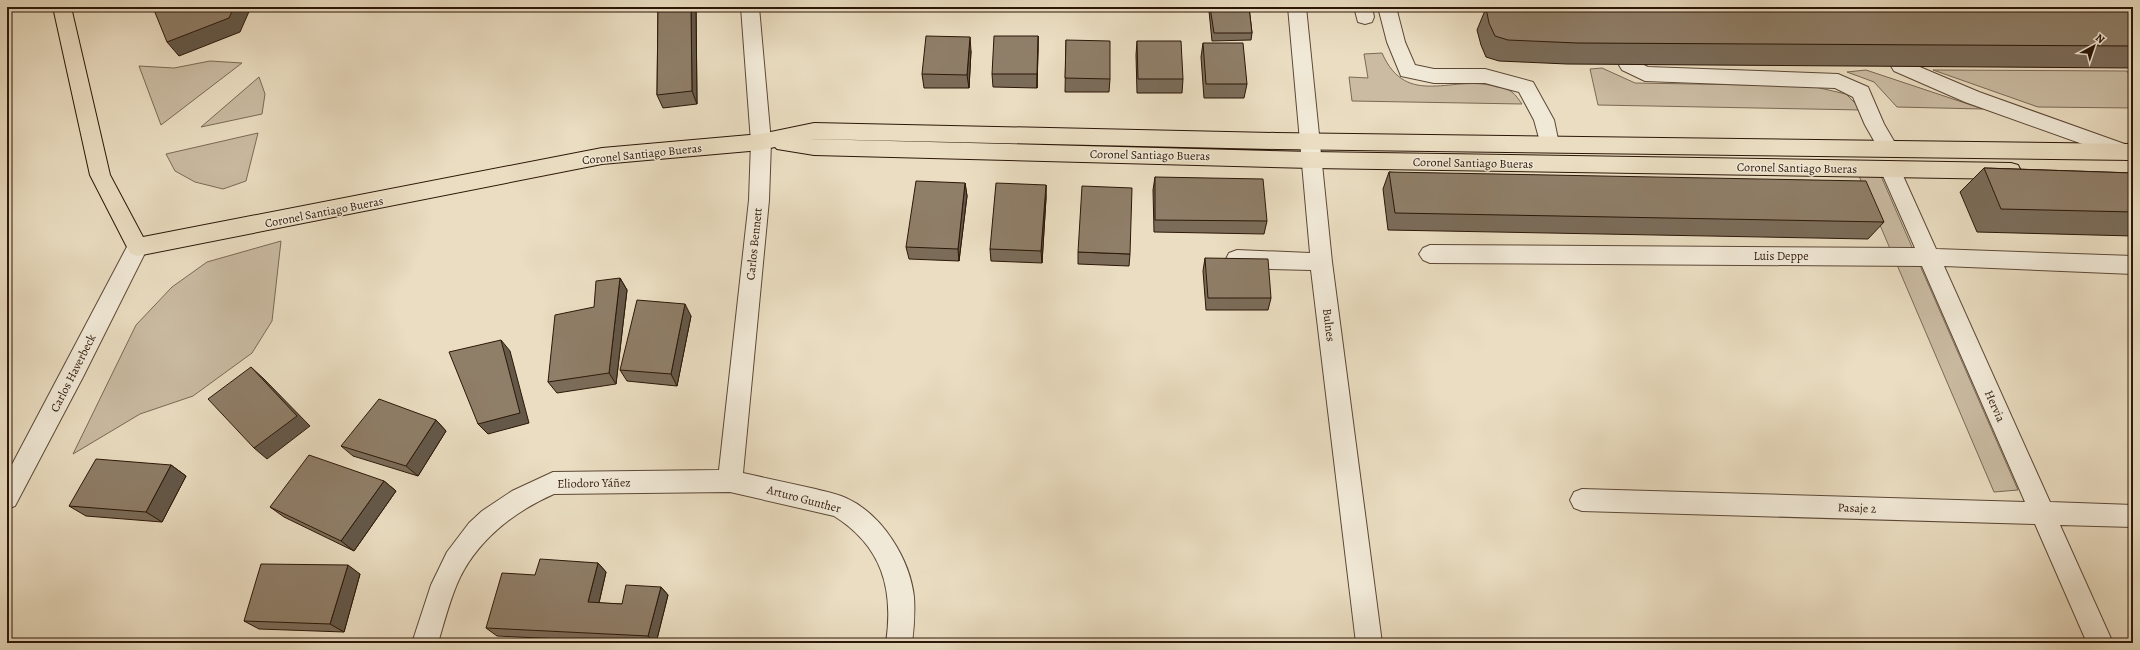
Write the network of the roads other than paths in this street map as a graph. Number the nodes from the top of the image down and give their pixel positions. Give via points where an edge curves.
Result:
1 (62, 7) edge
2 (750, 7) edge
3 (1297, 7) edge
4 (1387, 7) edge
5 (1629, 65) edge
6 (1901, 66) edge
7 (761, 142) junction
8 (1549, 144) junction
9 (1311, 150) junction
10 (2130, 152) edge
11 (1889, 159) junction
12 (2031, 172) edge
13 (137, 247) junction
14 (1430, 254) dead end
15 (1928, 257) junction
16 (1218, 258) edge
17 (1322, 262) junction
18 (2133, 265) edge
19 (730, 481) junction
20 (7, 498) edge
21 (1582, 500) dead end
22 (2042, 514) junction
23 (2133, 516) edge
24 (425, 643) edge
25 (899, 643) edge
26 (1369, 643) edge
27 (2100, 643) edge

1 - 13 main road via 100,175
2 - 7 street, Carlos Bennett
3 - 9 street, Bulnes
4 - 8 street via 1396,42 1408,71 1434,76 1485,76 1526,87 1544,120
5 - 11 street, Hervia via 1645,74 1838,81 1861,92
6 - 10 street via 1972,97
7 - 9 main road, Coronel Santiago Bueras via 814,139
7 - 13 main road, Coronel Santiago Bueras via 602,156
7 - 19 street, Carlos Bennett via 759,200
8 - 9 main road, Coronel Santiago Bueras
8 - 11 main road, Coronel Santiago Bueras
9 - 11 main road, Coronel Santiago Bueras
9 - 17 street, Bulnes
10 - 11 main road, Coronel Santiago Bueras
11 - 12 main road, Coronel Santiago Bueras
11 - 15 street, Hervia
13 - 20 street, Carlos Haverbeck
14 - 15 street, Luis Deppe
15 - 18 street, Luis Deppe
15 - 22 street, Hervia
16 - 17 street
17 - 26 street, Bulnes
19 - 24 street, Eliodoro Yáñez via 553,483 530,492 507,505 487,521 457,557 447,578
19 - 25 street, Arturo Gunther via 839,506 857,517 884,549 895,571 901,596 902,622
21 - 22 street, Pasaje 2
22 - 23 street, Pasaje 2
22 - 27 street, Hervia

